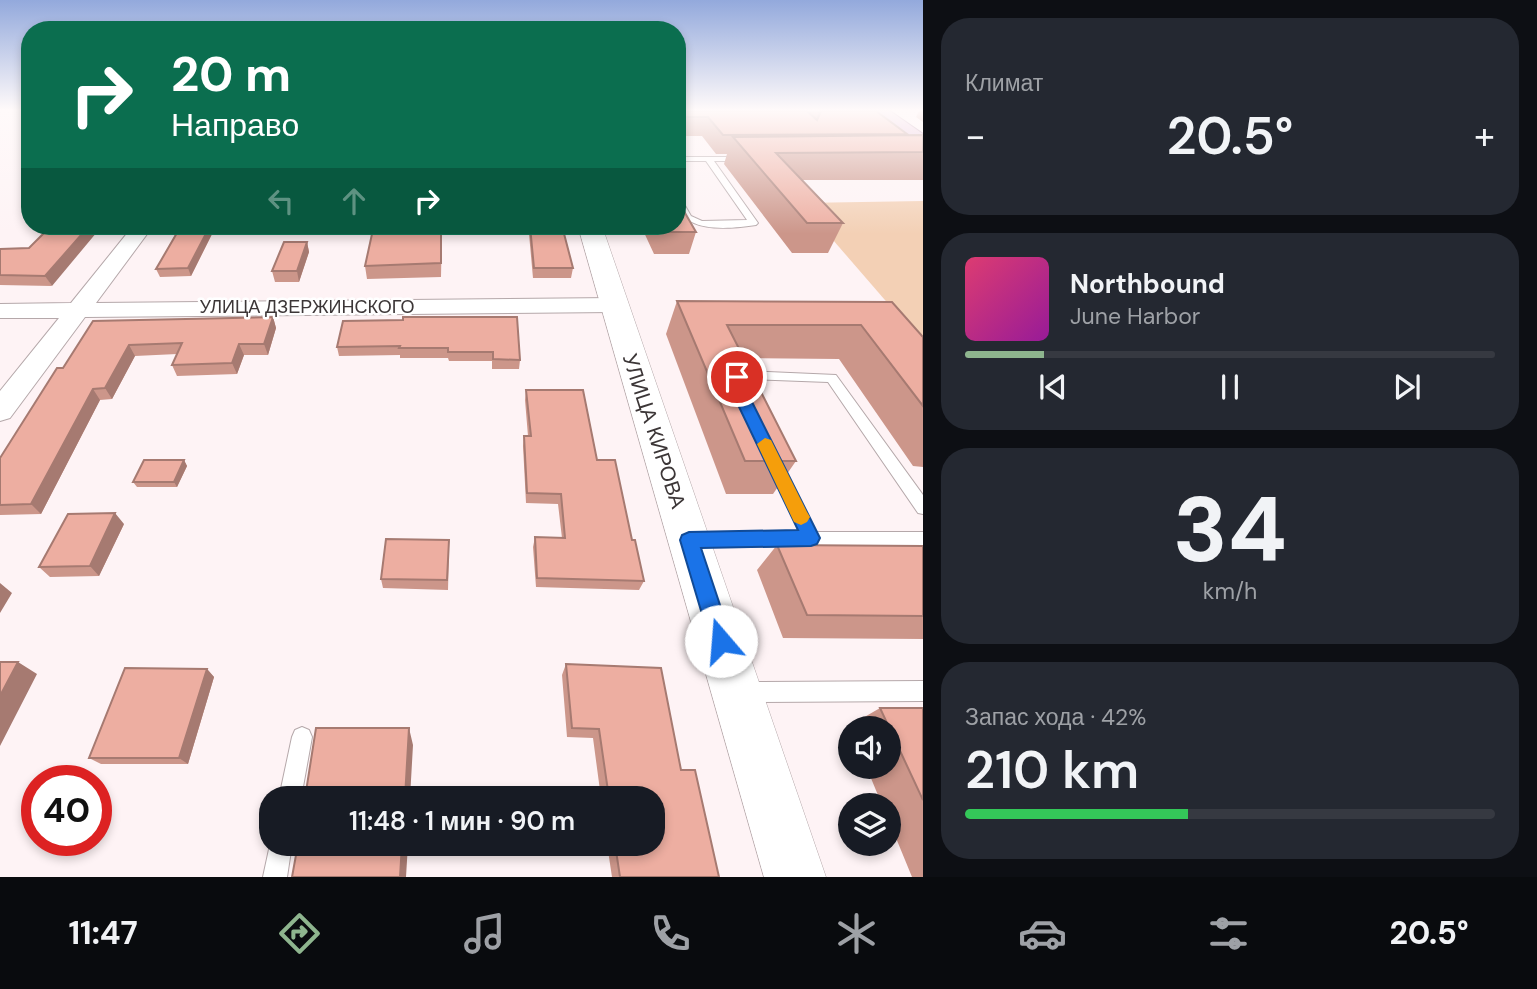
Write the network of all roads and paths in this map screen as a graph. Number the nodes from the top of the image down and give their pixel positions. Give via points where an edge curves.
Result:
1 (686, 159) edge
2 (709, 159) junction
3 (750, 159) edge
4 (686, 215) edge
5 (136, 235) edge
6 (593, 235) edge
7 (614, 304) junction
8 (81, 309) junction
9 (0, 311) edge
10 (741, 396) edge
11 (0, 411) edge
12 (771, 455) edge
13 (923, 508) edge
14 (811, 538) junction
15 (923, 539) edge
16 (689, 540) junction
17 (923, 691) edge
18 (737, 692) junction
19 (302, 737) dead end
20 (292, 786) edge
21 (279, 856) edge
22 (275, 877) edge
23 (795, 877) edge

1 - 2 lane
2 - 3 lane
2 - 4 lane via 753,223 701,224
5 - 8 street
6 - 7 street, УЛИЦА КИРОВА
7 - 8 street, УЛИЦА ДЗЕРЖИНСКОГО
7 - 16 street, УЛИЦА КИРОВА
8 - 9 street, УЛИЦА ДЗЕРЖИНСКОГО
8 - 11 street
10 - 13 lane via 737,377 745,375 832,378
12 - 14 lane
14 - 15 lane
14 - 16 lane
16 - 18 street, УЛИЦА КИРОВА
17 - 18 lane
18 - 23 street, УЛИЦА КИРОВА
19 - 20 lane
21 - 22 lane

